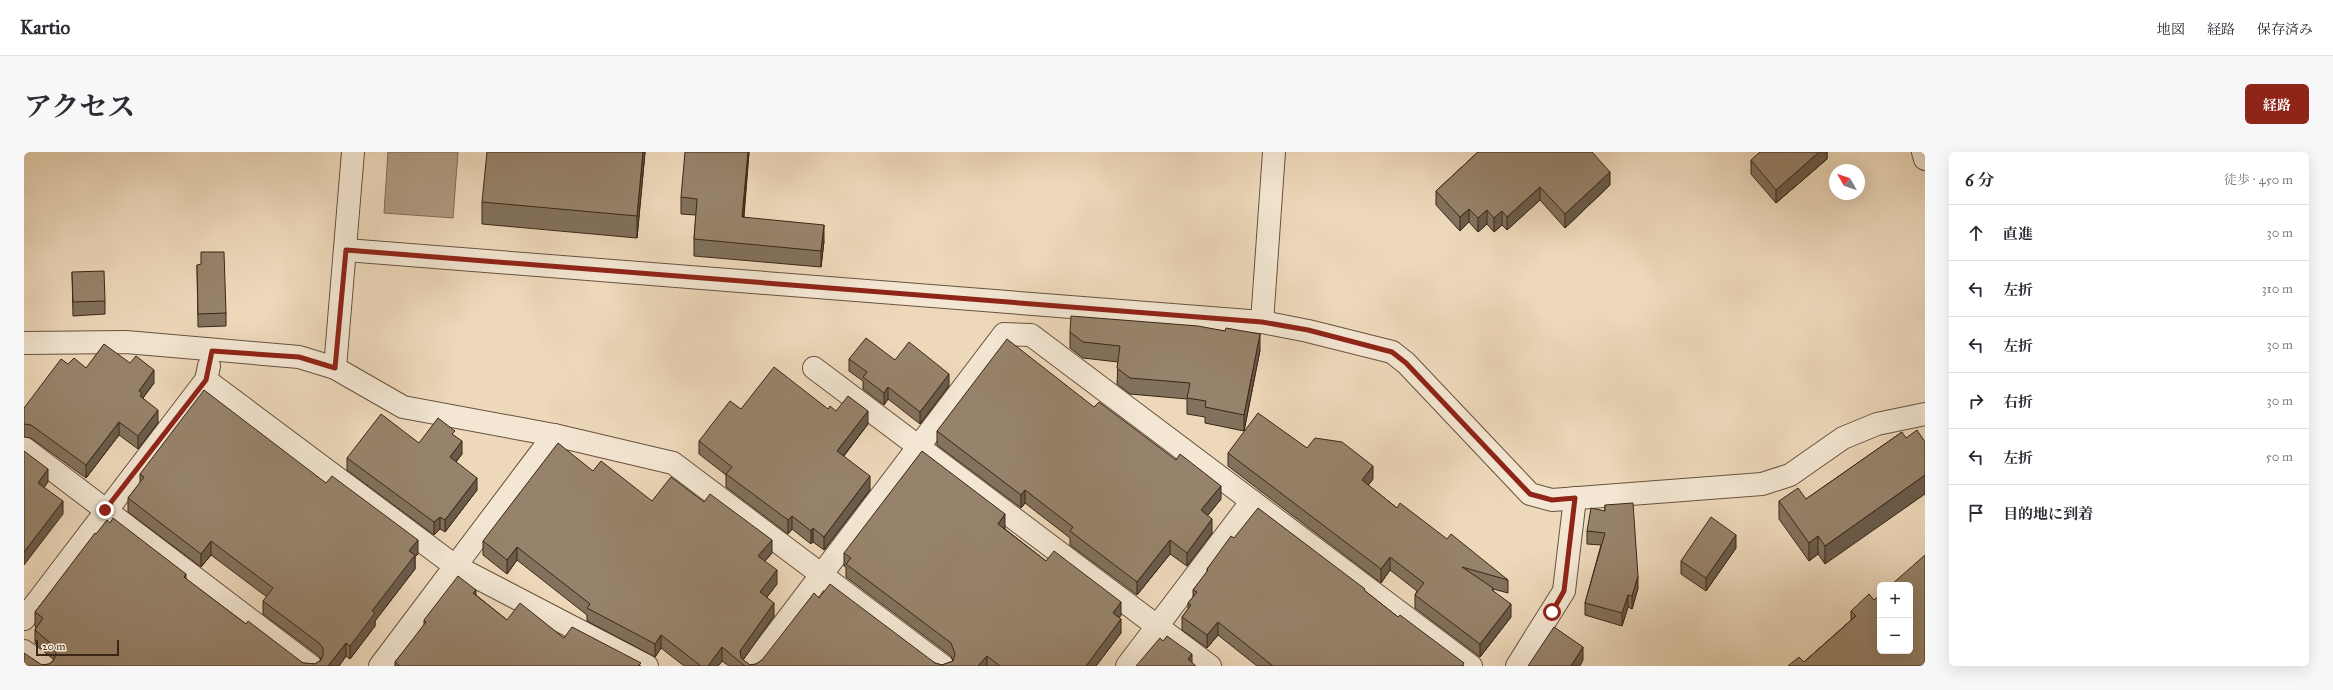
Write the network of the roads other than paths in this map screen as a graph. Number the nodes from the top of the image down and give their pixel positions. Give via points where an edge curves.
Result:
1 (353, 152) edge
2 (1274, 152) edge
3 (1923, 152) edge
4 (1925, 159) edge
5 (346, 250) junction
6 (1262, 322) junction
7 (24, 343) edge
8 (212, 351) junction
9 (335, 368) junction
10 (814, 368) dead end
11 (206, 380) junction
12 (1925, 414) edge
13 (554, 436) junction
14 (918, 447) junction
15 (24, 448) edge
16 (1575, 498) junction
17 (1252, 501) junction
18 (105, 510) junction
19 (455, 566) junction
20 (821, 574) junction
21 (24, 619) edge
22 (1157, 626) junction
23 (24, 651) edge
24 (44, 666) edge
25 (311, 666) edge
26 (380, 666) edge
27 (647, 666) edge
28 (752, 666) edge
29 (943, 666) edge
30 (1127, 666) edge
31 (1210, 666) edge
32 (1471, 666) edge
33 (1517, 666) edge

1 - 5 street
2 - 6 street
3 - 4 street
5 - 6 street
5 - 9 street
6 - 16 street via 1308,330 1392,352 1406,363 1530,494 1552,500
7 - 8 street via 126,342
8 - 9 street via 299,357
8 - 11 street
9 - 13 street via 403,407
10 - 14 street
11 - 18 street
11 - 19 street
12 - 16 street via 1877,424 1843,438 1790,475 1762,484
13 - 19 street
13 - 20 street via 673,463
14 - 17 street via 1004,334 1031,335
14 - 20 street
14 - 22 street
15 - 18 street
16 - 33 street via 1564,591
17 - 22 street
17 - 32 street
18 - 21 street
18 - 25 street
19 - 26 street
19 - 27 street
20 - 28 street
20 - 29 street
22 - 30 street
22 - 31 street
23 - 24 street

